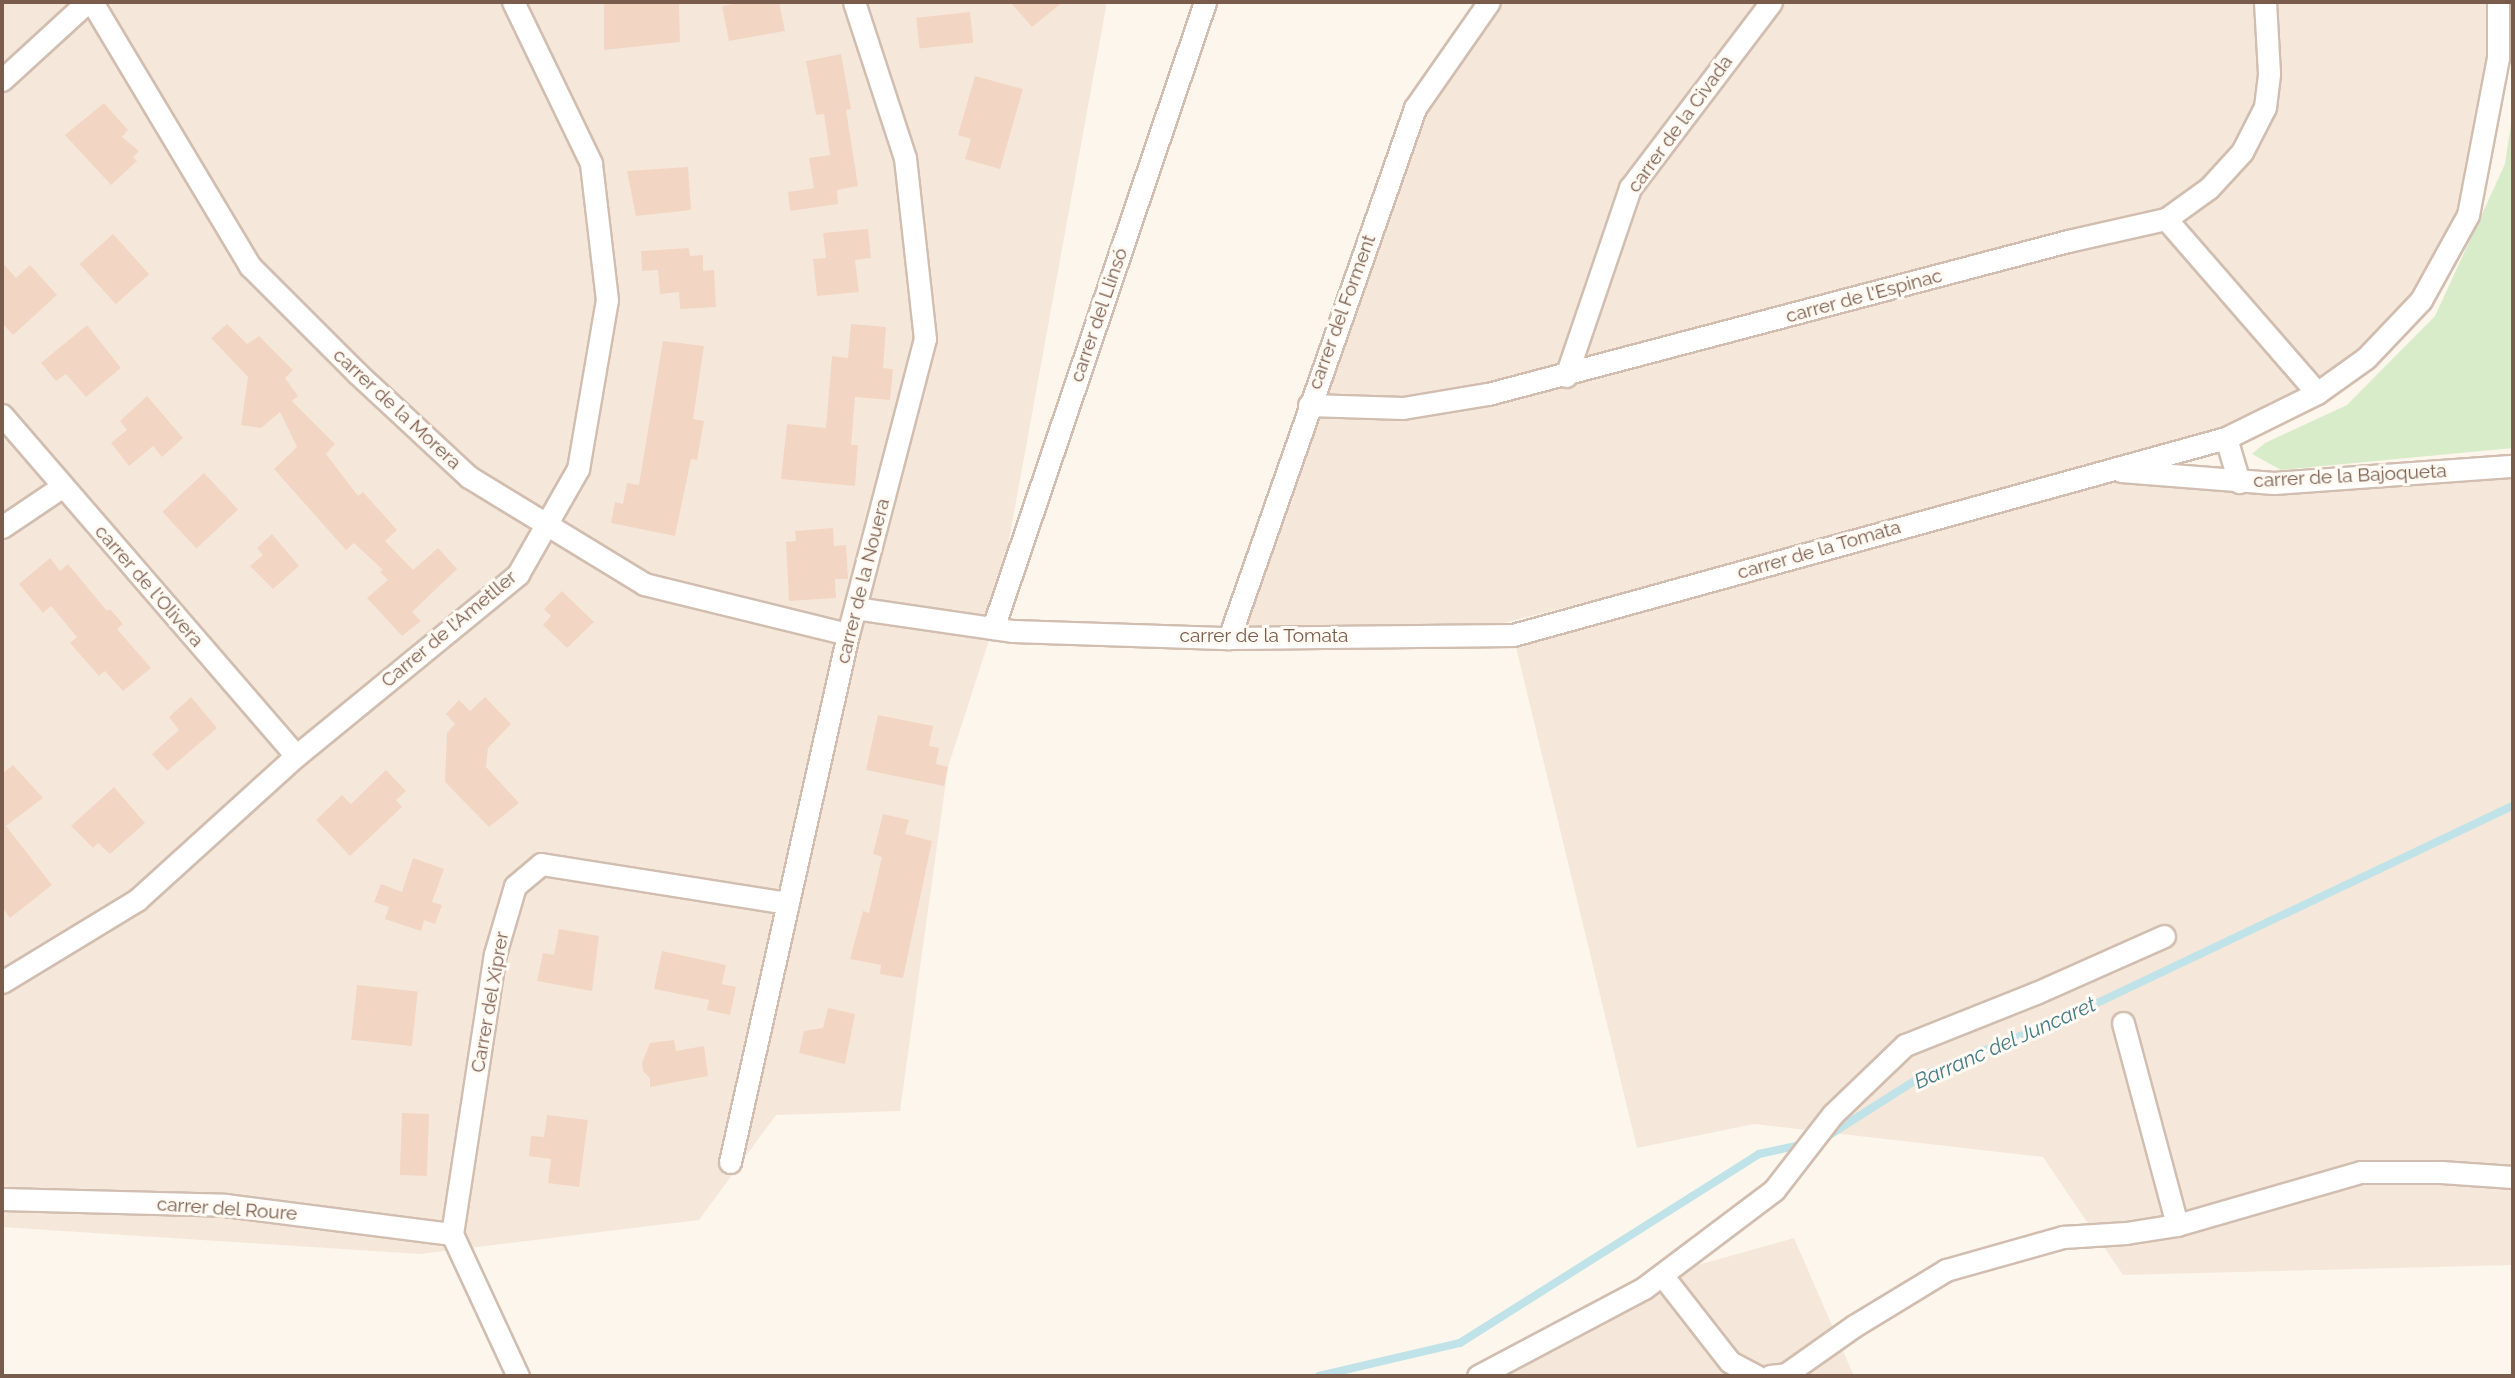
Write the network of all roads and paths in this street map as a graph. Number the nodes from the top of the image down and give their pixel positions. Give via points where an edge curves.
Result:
1 (90, 2) edge
2 (513, 2) edge
3 (854, 2) edge
4 (1205, 2) edge
5 (1489, 2) edge
6 (1771, 2) edge
7 (2265, 2) edge
8 (2498, 2) edge
9 (2, 80) edge
10 (2166, 219) junction
11 (1566, 376) junction
12 (2317, 393) junction
13 (1309, 405) junction
14 (2, 415) edge
15 (2226, 438) junction
16 (2513, 466) edge
17 (2104, 470) junction
18 (2239, 482) junction
19 (63, 486) junction
20 (546, 524) junction
21 (2, 527) edge
22 (855, 608) junction
23 (993, 628) junction
24 (848, 634) junction
25 (1229, 638) junction
26 (296, 756) junction
27 (788, 903) junction
28 (2164, 936) dead end
29 (2, 982) edge
30 (2123, 1023) dead end
31 (730, 1161) dead end
32 (2513, 1177) edge
33 (2, 1199) edge
34 (2177, 1225) junction
35 (452, 1234) junction
36 (1662, 1275) junction
37 (518, 1376) edge
38 (1478, 1376) edge
39 (1756, 1376) edge
40 (1770, 1376) edge

1 - 9 street
1 - 20 street, carrer de la Morera via 250,266 469,477
2 - 20 street, Carrer de l'Ametller via 591,163 607,300 578,469
3 - 22 street, carrer de la Nouera via 905,158 925,339
4 - 23 street, carrer del Llinsó
5 - 13 street, carrer del Forment via 1415,108
6 - 11 street, carrer de la Civada via 1630,188
7 - 10 street, carrer de l'Espinac via 2269,73 2265,107 2242,152 2209,188
8 - 12 street, carrer de la Tomata via 2497,58 2468,215 2421,300 2366,358
10 - 11 street, carrer de l'Espinac via 2068,241
10 - 12 street
11 - 13 street, carrer de l'Espinac via 1404,408
12 - 15 street, carrer de la Tomata
13 - 25 street, carrer del Forment
14 - 19 street, carrer de l'Olivera
15 - 17 street, carrer de la Tomata
15 - 18 street
16 - 18 street, carrer de la Bajoqueta
17 - 18 street, carrer de la Bajoqueta
17 - 25 street, carrer de la Tomata via 1513,635
19 - 21 street
19 - 26 street, carrer de l'Olivera
20 - 24 street, carrer de la Morera via 645,584
20 - 26 street, Carrer de l'Ametller via 517,574
22 - 23 street, carrer de la Tomata
22 - 24 street, carrer de la Nouera
23 - 25 street, carrer de la Tomata
24 - 27 street, carrer de la Nouera
26 - 29 street, Carrer de l'Ametller via 137,900
27 - 31 street, carrer de la Nouera
27 - 35 street, Carrer del Xiprer via 541,864 515,886 495,954
28 - 36 street via 1905,1045 1833,1114 1774,1190
30 - 34 street
32 - 34 street via 2361,1172
33 - 35 street, carrer del Roure via 225,1205
34 - 40 street via 2063,1237 1946,1270 1786,1374
35 - 37 street
36 - 38 street
36 - 39 street via 1730,1362

